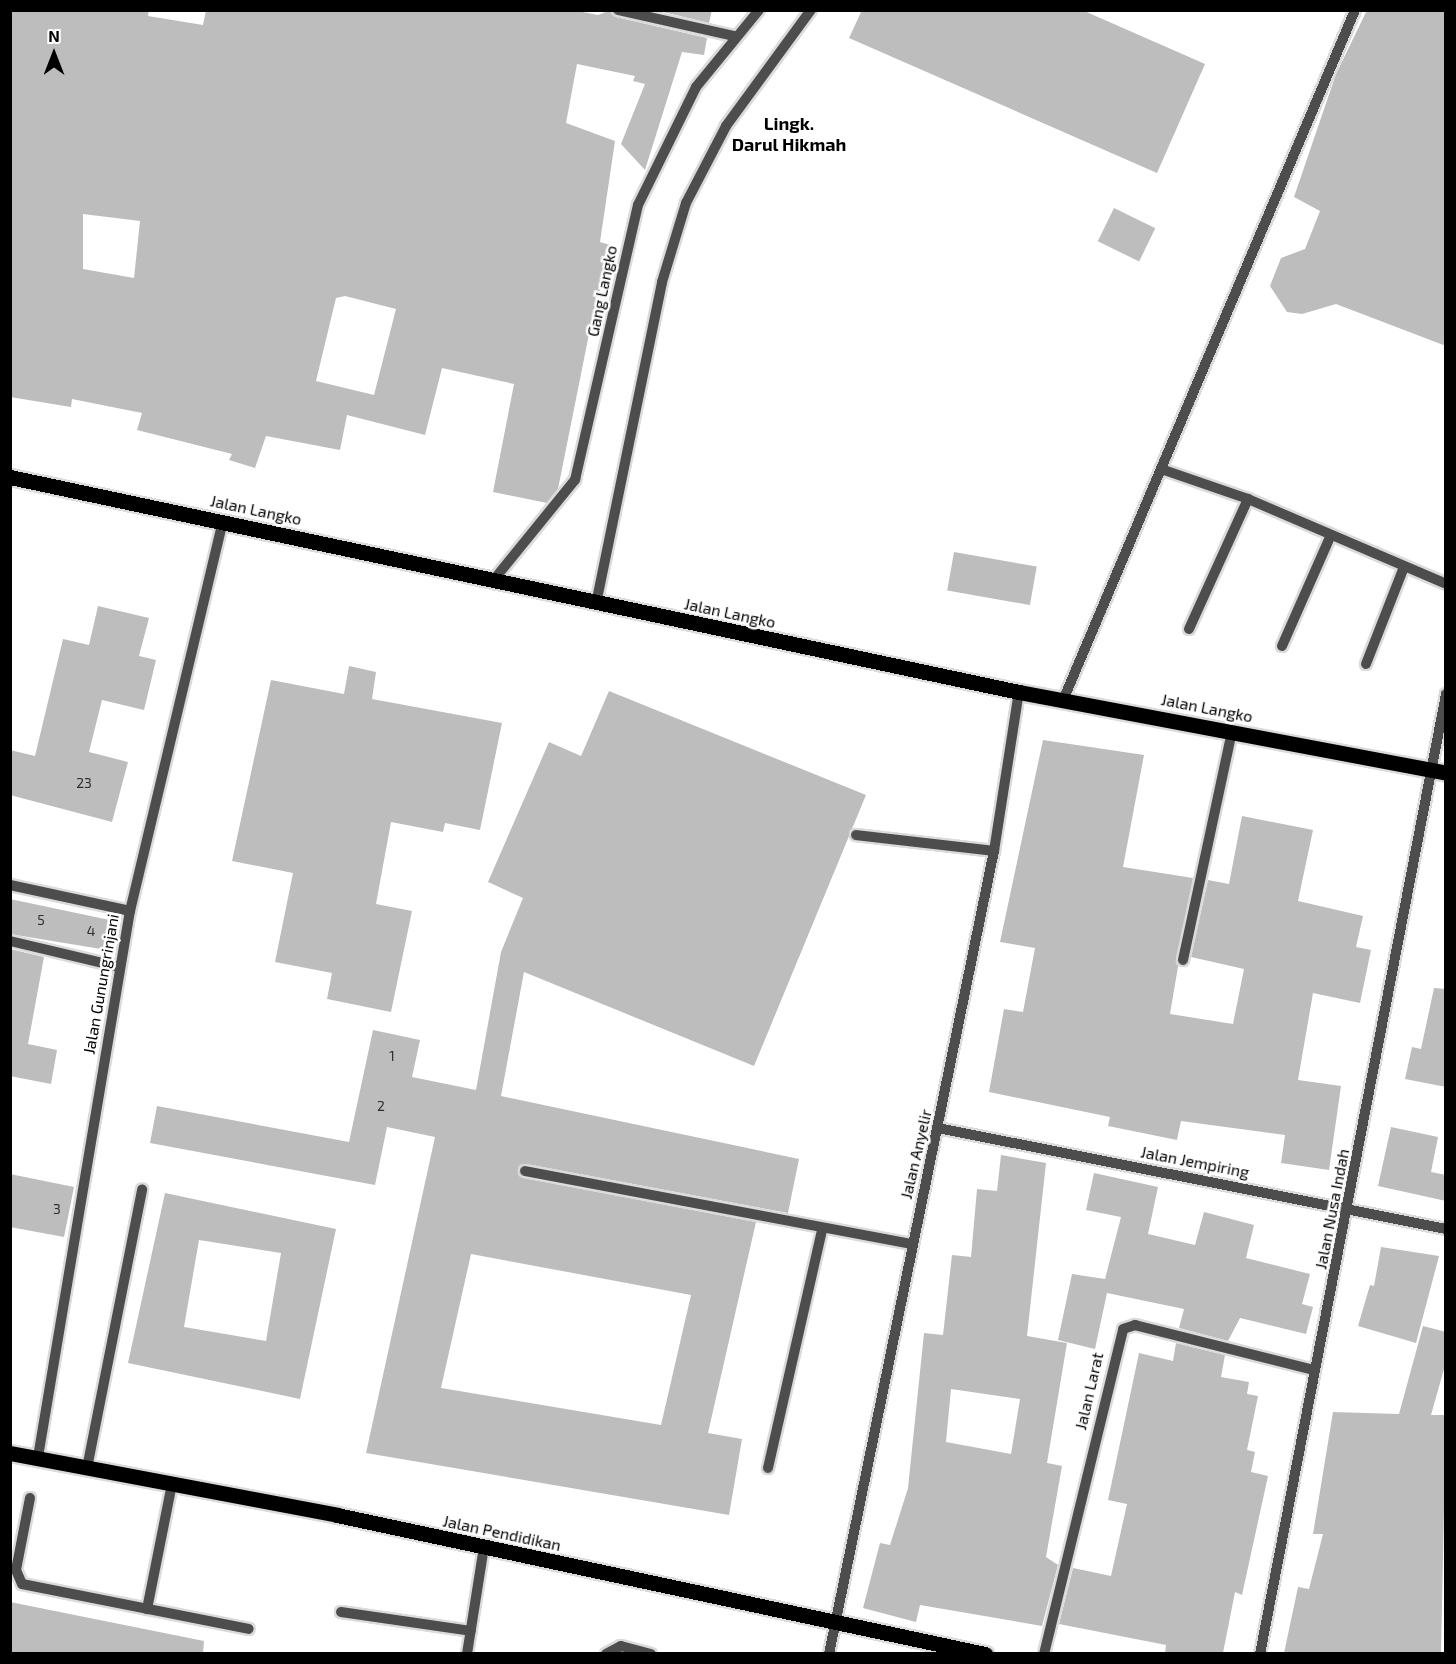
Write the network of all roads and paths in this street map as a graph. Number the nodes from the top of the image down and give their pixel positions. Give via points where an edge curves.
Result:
1 (618, 10) edge
2 (759, 10) edge
3 (811, 10) edge
4 (1355, 10) edge
5 (734, 36) junction
6 (1164, 470) junction
7 (10, 477) edge
8 (1248, 499) junction
9 (223, 522) junction
10 (1331, 535) junction
11 (1404, 567) junction
12 (492, 582) junction
13 (1446, 584) edge
14 (596, 604) junction
15 (1189, 629) dead end
16 (1282, 646) dead end
17 (1366, 664) dead end
18 (1019, 692) junction
19 (1446, 694) edge
20 (1064, 698) junction
21 (1232, 731) junction
22 (1430, 770) junction
23 (1446, 773) edge
24 (856, 834) dead end
25 (994, 851) junction
26 (10, 885) edge
27 (130, 910) junction
28 (10, 940) edge
29 (1183, 960) dead end
30 (119, 967) junction
31 (938, 1128) junction
32 (525, 1172) dead end
33 (142, 1189) dead end
34 (1348, 1208) junction
35 (1446, 1228) edge
36 (822, 1230) junction
37 (911, 1244) junction
38 (1314, 1370) junction
39 (10, 1453) edge
40 (38, 1457) junction
41 (87, 1468) junction
42 (768, 1468) dead end
43 (172, 1484) junction
44 (30, 1498) dead end
45 (484, 1547) junction
46 (147, 1609) junction
47 (341, 1612) dead end
48 (835, 1620) junction
49 (249, 1629) dead end
50 (471, 1631) junction
51 (467, 1653) edge
52 (606, 1653) edge
53 (651, 1653) edge
54 (829, 1653) edge
55 (985, 1653) edge
56 (1044, 1653) edge
57 (1260, 1653) edge

1 - 5 street
2 - 5 street, Gang Langko
3 - 14 street via 726,126 686,203 662,282
4 - 6 street
5 - 12 street, Gang Langko via 671,130 638,205 575,480
6 - 8 street
6 - 20 street
7 - 9 main road, Jalan Langko
8 - 10 street
8 - 15 street
9 - 12 main road, Jalan Langko
9 - 27 street, Jalan Gunungrinjani
10 - 11 street
10 - 16 street
11 - 13 street
11 - 17 street
12 - 14 main road, Jalan Langko
14 - 18 main road, Jalan Langko
18 - 20 main road, Jalan Langko
18 - 25 street, Jalan Anyelir
19 - 22 street, Jalan Nusa Indah
20 - 21 main road, Jalan Langko
21 - 22 main road, Jalan Langko
21 - 29 street
22 - 23 main road, Jalan Langko
22 - 34 street, Jalan Nusa Indah
24 - 25 street
25 - 31 street, Jalan Anyelir
26 - 27 street
27 - 30 street, Jalan Gunungrinjani
28 - 30 street
30 - 40 street, Jalan Gunungrinjani
31 - 34 street, Jalan Jempiring
31 - 37 street, Jalan Anyelir
32 - 36 street
33 - 41 street
34 - 35 street, Jalan Jempiring
34 - 38 street, Jalan Nusa Indah
36 - 37 street
36 - 42 street
37 - 48 street, Jalan Anyelir
38 - 56 street, Jalan Larat via 1134,1325 1123,1329
38 - 57 street, Jalan Nusa Indah
39 - 40 main road, Jalan Pendidikan
40 - 41 main road, Jalan Pendidikan
41 - 43 main road, Jalan Pendidikan
43 - 45 main road, Jalan Pendidikan
43 - 46 street
44 - 46 street via 16,1570 22,1584
45 - 48 main road, Jalan Pendidikan
45 - 50 street
46 - 49 street
47 - 50 street
48 - 54 street, Jalan Anyelir
48 - 55 main road, Jalan Pendidikan
50 - 51 street
52 - 53 street via 621,1646

